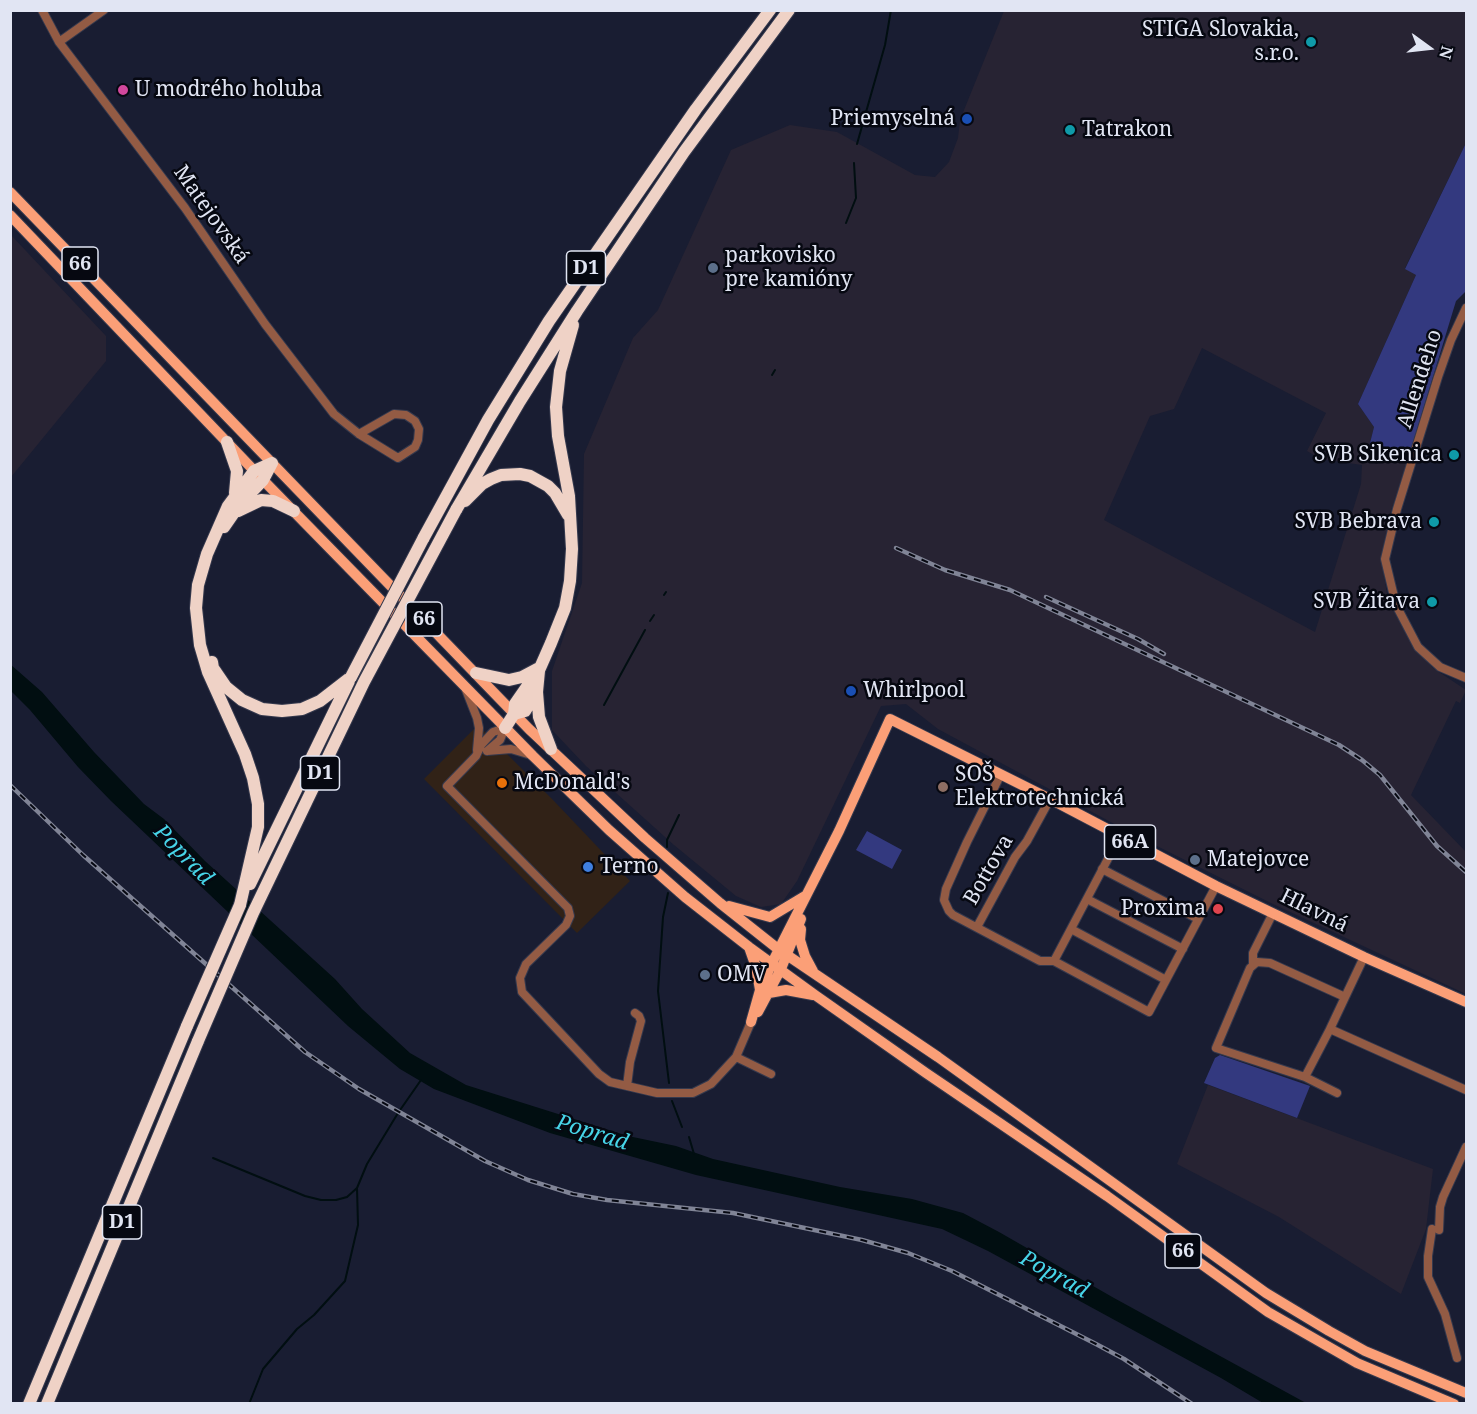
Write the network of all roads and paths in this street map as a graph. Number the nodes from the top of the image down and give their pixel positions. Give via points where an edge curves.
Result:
1 (42, 10) edge
2 (104, 10) edge
3 (770, 10) edge
4 (789, 10) edge
5 (59, 42) junction
6 (10, 192) edge
7 (10, 215) edge
8 (1467, 308) edge
9 (577, 311) junction
10 (359, 434) junction
11 (227, 442) junction
12 (272, 463) junction
13 (258, 476) junction
14 (235, 494) junction
15 (456, 510) junction
16 (294, 511) junction
17 (234, 513) junction
18 (569, 518) junction
19 (540, 668) junction
20 (476, 673) junction
21 (351, 677) junction
22 (1467, 678) edge
23 (464, 684) junction
24 (537, 692) junction
25 (514, 714) junction
26 (505, 728) junction
27 (550, 749) junction
28 (487, 751) junction
29 (476, 756) junction
30 (533, 756) junction
31 (1001, 774) junction
32 (1050, 799) junction
33 (1119, 836) junction
34 (1102, 869) junction
35 (1216, 886) junction
36 (806, 896) junction
37 (1087, 898) junction
38 (720, 903) junction
39 (240, 905) junction
40 (1273, 913) junction
41 (801, 919) junction
42 (1198, 919) junction
43 (977, 927) junction
44 (1071, 929) junction
45 (748, 947) junction
46 (1183, 949) junction
47 (783, 952) junction
48 (1364, 957) junction
49 (1054, 962) junction
50 (1253, 964) junction
51 (776, 966) junction
52 (815, 974) junction
53 (1167, 980) junction
54 (765, 992) junction
55 (815, 995) junction
56 (1345, 997) junction
57 (1467, 1002) edge
58 (635, 1013) dead end
59 (751, 1022) joint
60 (1330, 1029) junction
61 (736, 1057) junction
62 (771, 1074) dead end
63 (1305, 1077) junction
64 (627, 1086) junction
65 (1467, 1090) edge
66 (1337, 1093) dead end
67 (1467, 1147) edge
68 (1457, 1358) dead end
69 (1467, 1393) edge
70 (29, 1404) edge
71 (47, 1404) edge
72 (1454, 1404) edge

1 - 5 street, Matejovská
2 - 5 street
3 - 21 highway, D1, bridge via 549,321 488,420
4 - 9 highway, D1 via 684,152
5 - 10 street, Matejovská via 185,208 265,324 334,414
6 - 12 main road, 66
7 - 11 main road, 66
8 - 22 street, Allendeho via 1441,368 1385,559 1396,605 1418,647 1440,667
9 - 15 highway, D1
9 - 18 highway via 560,371 556,407
10 - 10 street, Matejovská via 398,458 415,447 419,429 406,415 394,414
11 - 13 main road, 66
11 - 14 highway via 237,471
12 - 13 highway
12 - 20 main road, 66
13 - 14 highway
13 - 16 main road, 66
13 - 17 highway
14 - 39 highway via 207,554 196,608 208,672 245,754 258,804 258,826
15 - 18 highway via 482,484 501,475 520,474 548,486
15 - 71 highway, D1, bridge via 359,692 254,913
16 - 17 highway via 261,500
16 - 23 main road, 66
17 - 21 highway via 214,550 202,607 213,668 226,687 262,709 282,711 302,709 320,701
18 - 19 highway via 572,565 565,608
19 - 20 highway via 509,680
19 - 24 highway
19 - 25 highway via 515,704
20 - 25 main road, 66
21 - 39 highway, D1
23 - 26 main road, 66
23 - 29 street via 479,729
24 - 25 highway via 525,711
24 - 27 highway via 539,717
25 - 26 highway
25 - 27 main road, 66
26 - 28 street via 500,740
26 - 29 street via 493,732
26 - 30 main road, 66
27 - 38 main road, 66
28 - 29 street
28 - 30 street via 511,749
29 - 64 street via 447,786 568,908 570,916 566,925 526,964 520,978 522,992 599,1074 610,1082
30 - 45 main road, 66 via 674,887
31 - 32 main road, Hlavná / 66A
31 - 36 main road, Hlavná / 66A via 890,719
31 - 43 street via 944,895 949,911
32 - 33 main road, Hlavná / 66A
32 - 43 street, Bottova
33 - 34 street
33 - 35 main road, Hlavná / 66A
34 - 37 street
34 - 42 street
35 - 40 main road, Hlavná / 66A
35 - 42 street
36 - 38 main road via 770,917
36 - 41 main road
36 - 47 main road
37 - 44 street
37 - 46 street
38 - 47 main road, 66
39 - 70 highway, D1, bridge
40 - 48 main road, Hlavná / 66A
40 - 50 street via 1253,953
41 - 47 main road
41 - 52 main road via 800,940
42 - 46 street
43 - 49 street via 1040,961
44 - 49 street
44 - 53 street
45 - 51 main road, 66
45 - 54 main road
46 - 53 street
47 - 51 main road
47 - 52 main road, 66
48 - 56 street
48 - 57 main road, Hlavná / 66A
49 - 53 street via 1149,1012
50 - 56 street via 1270,963
50 - 63 street via 1216,1048
51 - 54 main road
51 - 55 main road, 66
52 - 69 main road, 66 via 1296,1312 1365,1351
54 - 55 main road via 786,990
54 - 59 main road
55 - 72 main road, 66 via 1268,1312 1357,1363
56 - 60 street
58 - 64 street via 641,1021
59 - 61 street
60 - 63 street
60 - 65 street
61 - 62 street
61 - 64 street via 711,1084 693,1093 657,1093
63 - 66 street
67 - 68 street via 1443,1197 1428,1256 1428,1277 1445,1314

